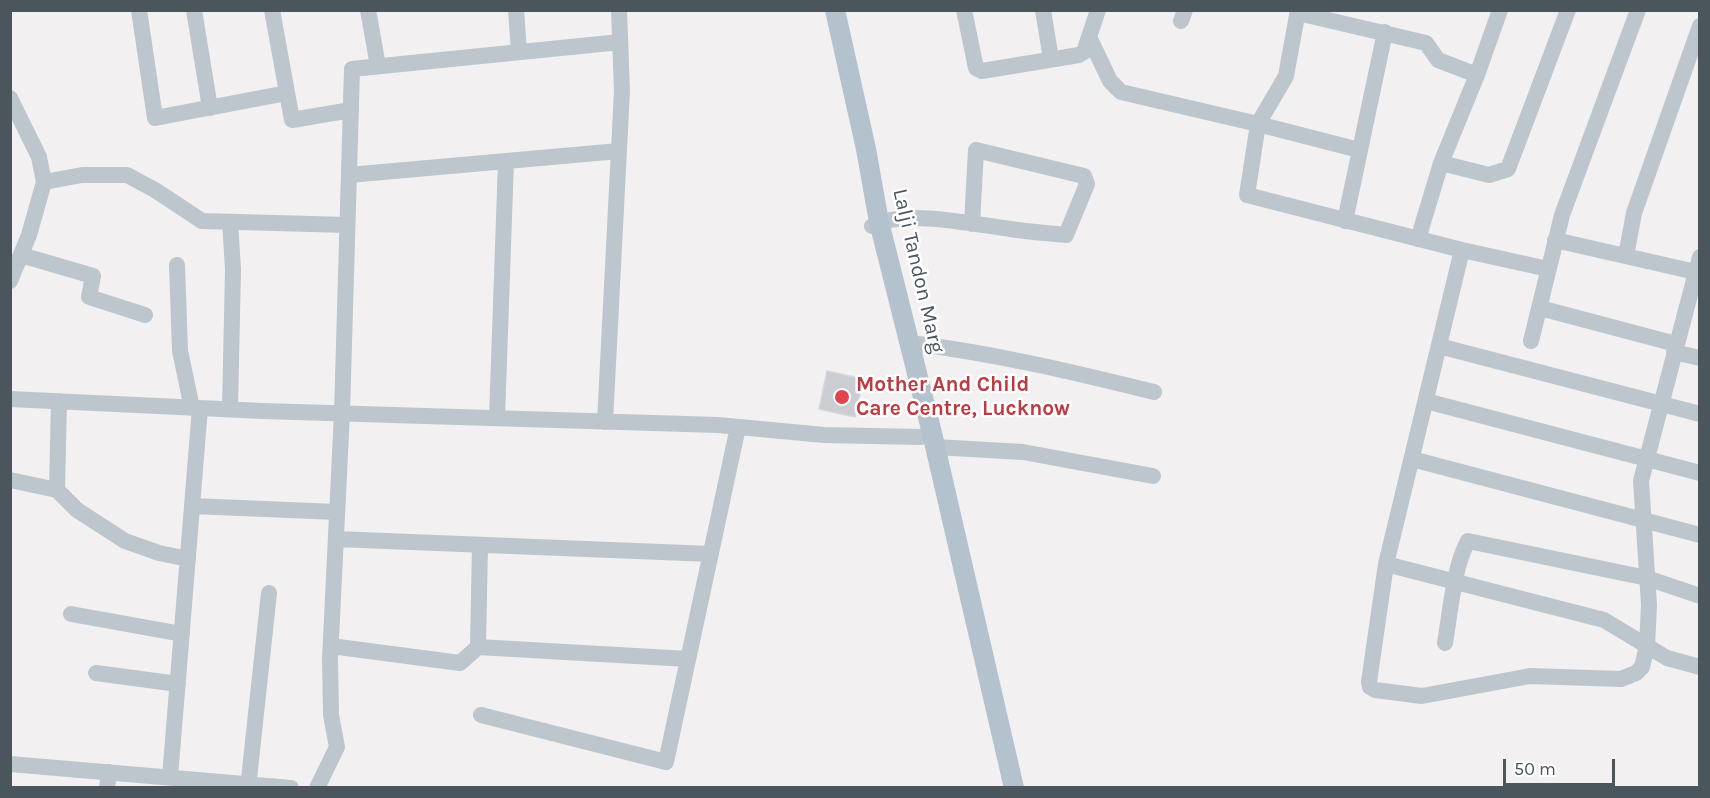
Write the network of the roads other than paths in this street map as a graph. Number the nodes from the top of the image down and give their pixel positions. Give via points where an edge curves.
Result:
1 (139, 10) edge
2 (194, 10) edge
3 (272, 10) edge
4 (368, 10) edge
5 (516, 10) edge
6 (619, 10) edge
7 (824, 10) edge
8 (835, 10) edge
9 (964, 10) edge
10 (1043, 10) edge
11 (1098, 10) edge
12 (1568, 10) edge
13 (1638, 10) edge
14 (1497, 11) edge
15 (1298, 12) edge
16 (1700, 26) edge
17 (1384, 32) junction
18 (1089, 39) junction
19 (620, 42) junction
20 (519, 52) junction
21 (1051, 59) junction
22 (378, 66) junction
23 (1477, 75) junction
24 (287, 93) junction
25 (10, 98) edge
26 (210, 108) junction
27 (351, 110) junction
28 (1258, 124) junction
29 (1359, 150) junction
30 (619, 151) junction
31 (506, 161) junction
32 (1441, 163) junction
33 (349, 175) junction
34 (44, 182) junction
35 (1346, 221) junction
36 (230, 222) junction
37 (876, 224) junction
38 (972, 224) junction
39 (347, 225) junction
40 (1418, 239) junction
41 (1555, 240) junction
42 (1462, 250) junction
43 (21, 255) junction
44 (1626, 256) junction
45 (177, 265) dead end
46 (1698, 267) edge
47 (1548, 269) junction
48 (10, 281) edge
49 (1540, 308) junction
50 (145, 315) dead end
51 (1531, 341) dead end
52 (910, 343) junction
53 (1439, 346) junction
54 (1675, 348) junction
55 (1700, 358) edge
56 (1154, 392) dead end
57 (10, 399) edge
58 (59, 401) junction
59 (1426, 401) junction
60 (1661, 403) junction
61 (196, 408) junction
62 (230, 409) junction
63 (342, 413) junction
64 (1700, 414) edge
65 (497, 418) junction
66 (605, 422) junction
67 (738, 427) junction
68 (929, 439) junction
69 (1647, 458) junction
70 (1412, 459) junction
71 (1700, 473) edge
72 (1154, 476) dead end
73 (10, 480) edge
74 (57, 490) junction
75 (192, 506) junction
76 (337, 512) junction
77 (1644, 519) junction
78 (1700, 535) edge
79 (336, 539) junction
80 (480, 545) junction
81 (711, 554) junction
82 (188, 559) junction
83 (1386, 564) junction
84 (1647, 578) junction
85 (1455, 582) junction
86 (269, 592) dead end
87 (1700, 596) edge
88 (71, 614) dead end
89 (182, 634) junction
90 (1446, 643) dead end
91 (331, 646) junction
92 (478, 646) junction
93 (1647, 646) junction
94 (688, 659) junction
95 (1700, 667) edge
96 (96, 673) dead end
97 (178, 684) junction
98 (481, 715) dead end
99 (1001, 759) junction
100 (10, 764) edge
101 (170, 777) junction
102 (108, 780) edge
103 (248, 786) edge
104 (291, 788) edge
105 (318, 788) edge
106 (1002, 788) edge
107 (1014, 788) edge

1 - 26 street via 155,118
2 - 26 street
3 - 24 street
4 - 22 street
5 - 20 street
6 - 19 street
7 - 37 main road, Lalji Tandon Marg
8 - 37 main road, Lalji Tandon Marg via 866,149
9 - 21 street via 979,70
10 - 21 street
11 - 18 street
12 - 32 street via 1508,169 1489,175
13 - 41 street
14 - 23 street
15 - 17 street
15 - 28 street via 1286,76
16 - 44 street via 1634,213
17 - 23 street via 1426,43 1438,60
17 - 29 street
18 - 21 street via 1079,55
18 - 28 street via 1110,81 1121,92
19 - 20 street
19 - 30 street
20 - 22 street
22 - 27 street via 352,69
23 - 32 street
24 - 26 street
24 - 27 street via 292,120
25 - 34 street via 39,157
27 - 33 street
28 - 29 street
28 - 35 street via 1247,195
29 - 35 street
30 - 31 street
30 - 66 street
31 - 33 street
31 - 65 street
32 - 40 street
33 - 39 street
34 - 36 street via 82,175 127,175 202,221
34 - 43 street
35 - 40 street
36 - 39 street
36 - 62 street via 233,269
37 - 38 street via 917,218
37 - 52 main road, Lalji Tandon Marg
37 - 68 main road, Lalji Tandon Marg
38 - 38 street via 1066,235 1086,180 1084,176 976,150
39 - 63 street
40 - 42 street
41 - 44 street
41 - 47 street
42 - 47 street
42 - 53 street
43 - 48 street
43 - 50 street via 93,276 90,297
44 - 46 street
45 - 61 street via 180,351
46 - 54 street
47 - 49 street
49 - 51 street
49 - 54 street
52 - 56 street via 1067,370
52 - 68 main road, Lalji Tandon Marg
53 - 59 street
53 - 60 street
54 - 55 street
54 - 60 street
57 - 58 street
58 - 61 street
58 - 74 street
59 - 69 street
59 - 70 street
60 - 64 street
60 - 69 street
61 - 62 street
61 - 75 street
62 - 63 street
63 - 65 street
63 - 76 street
65 - 66 street
66 - 67 street
67 - 68 street
67 - 81 street
68 - 72 street
68 - 99 main road, Lalji Tandon Marg
69 - 71 street
69 - 77 street via 1641,481
70 - 77 street
70 - 83 street
73 - 74 street
74 - 82 street via 76,510 125,540
75 - 76 street
75 - 82 street
76 - 79 street
77 - 78 street
77 - 84 street
79 - 80 street
79 - 91 street
80 - 81 street
80 - 92 street
81 - 94 street
82 - 89 street
83 - 85 street
83 - 93 street via 1369,682 1375,690 1422,696 1530,676 1621,679 1636,674 1642,667
84 - 85 street via 1468,541
84 - 87 street
84 - 93 street
85 - 90 street
85 - 93 street via 1604,620
86 - 103 street
88 - 89 street
89 - 97 street
91 - 92 street via 460,663
91 - 105 street via 331,715 337,747
92 - 94 street
93 - 95 street via 1667,658
94 - 98 street via 666,762
96 - 97 street
97 - 101 street
99 - 106 main road, Lalji Tandon Marg
99 - 107 main road, Lalji Tandon Marg
100 - 102 street
101 - 102 street
101 - 103 street
103 - 104 street

